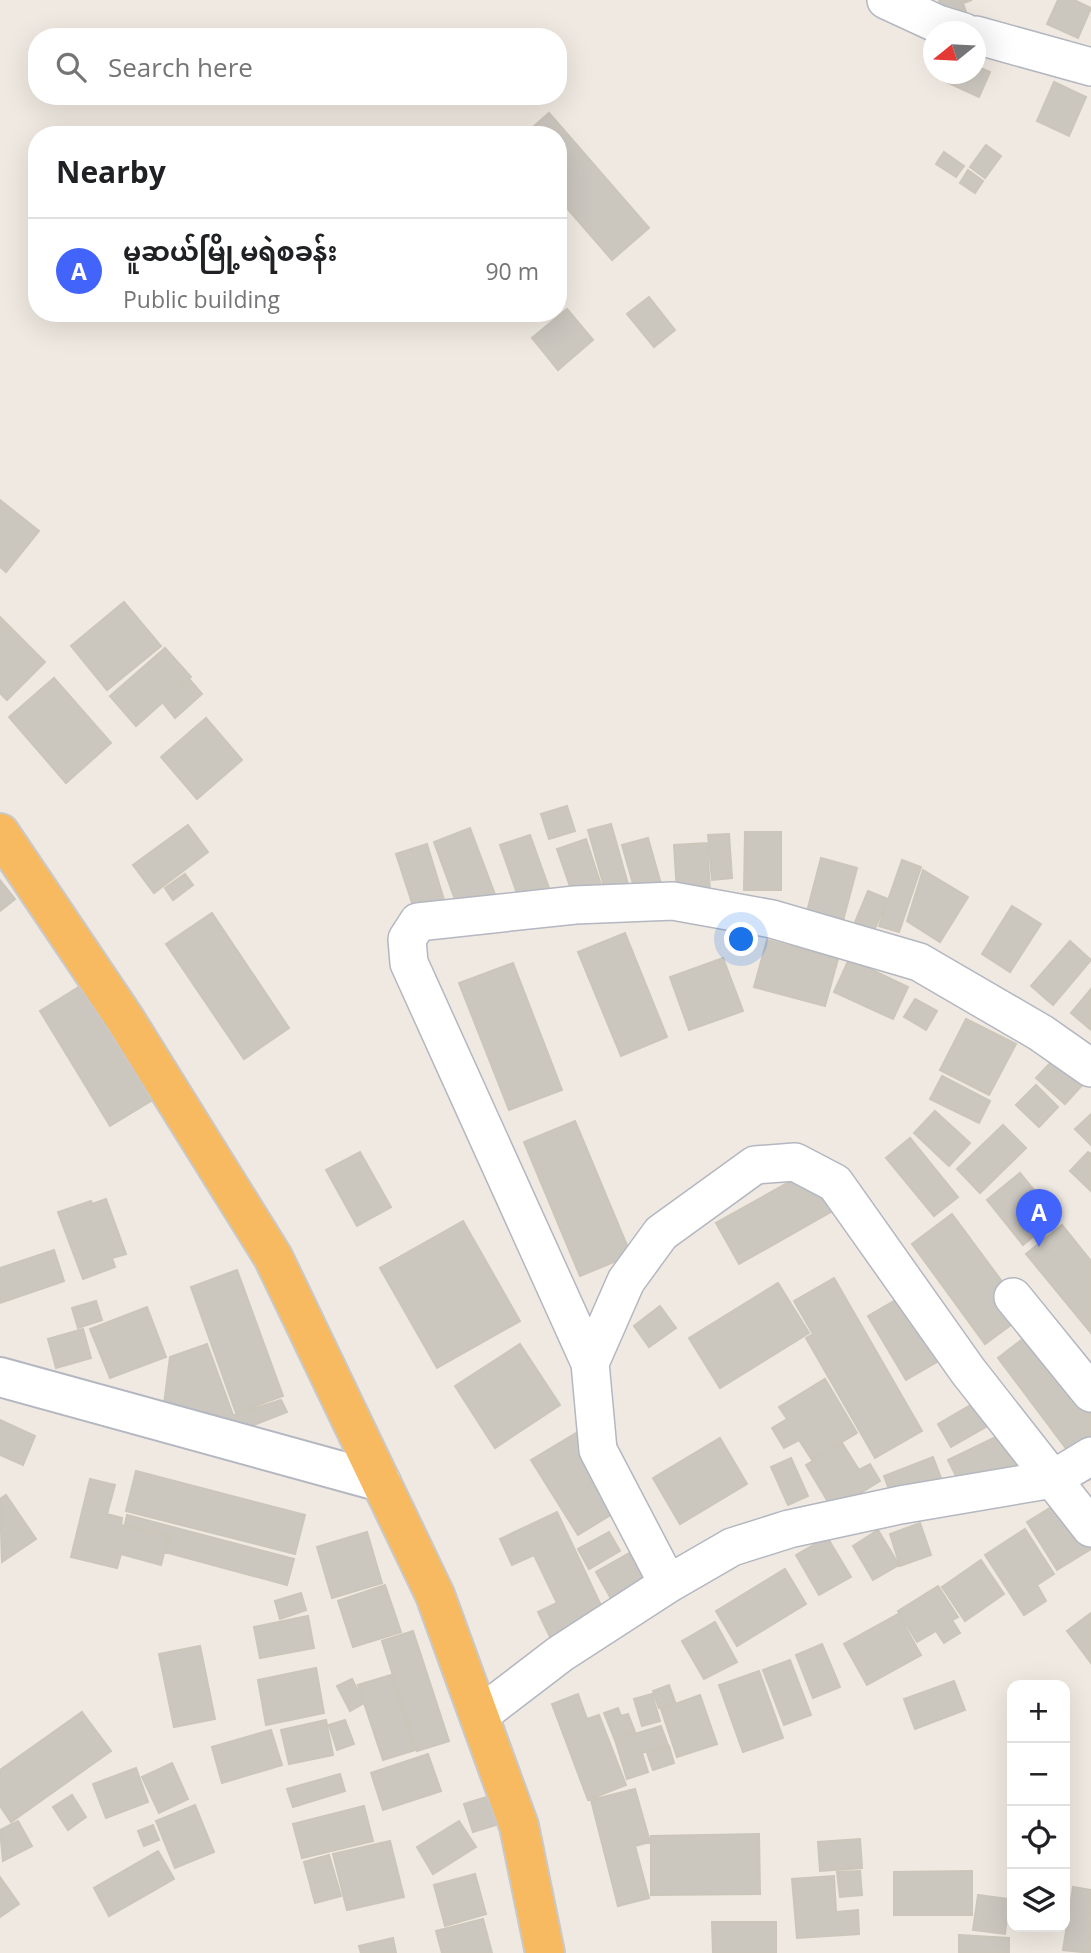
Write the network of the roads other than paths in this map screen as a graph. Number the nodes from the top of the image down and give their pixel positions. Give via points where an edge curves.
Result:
1 (886, 0) edge
2 (932, 21) edge
3 (986, 38) edge
4 (1091, 67) edge
5 (0, 833) edge
6 (1091, 1068) edge
7 (1013, 1297) dead end
8 (590, 1363) junction
9 (0, 1377) edge
10 (1091, 1393) edge
11 (1091, 1455) edge
12 (1053, 1479) junction
13 (381, 1482) junction
14 (1091, 1528) edge
15 (668, 1584) junction
16 (479, 1716) junction
17 (545, 1953) edge

1 - 2 street
3 - 4 street
5 - 13 highway via 125,1019 273,1257
6 - 8 street via 1041,1033 919,962 772,919 673,901 575,905 418,922 407,939 409,964
7 - 10 street
8 - 12 street via 626,1281 661,1233 755,1165 795,1163 835,1183 968,1371
8 - 15 street via 598,1450
9 - 13 street
11 - 12 street
12 - 14 street
12 - 15 street via 789,1529 732,1547
13 - 16 highway via 435,1595
15 - 16 street via 560,1654
16 - 17 highway via 519,1826

